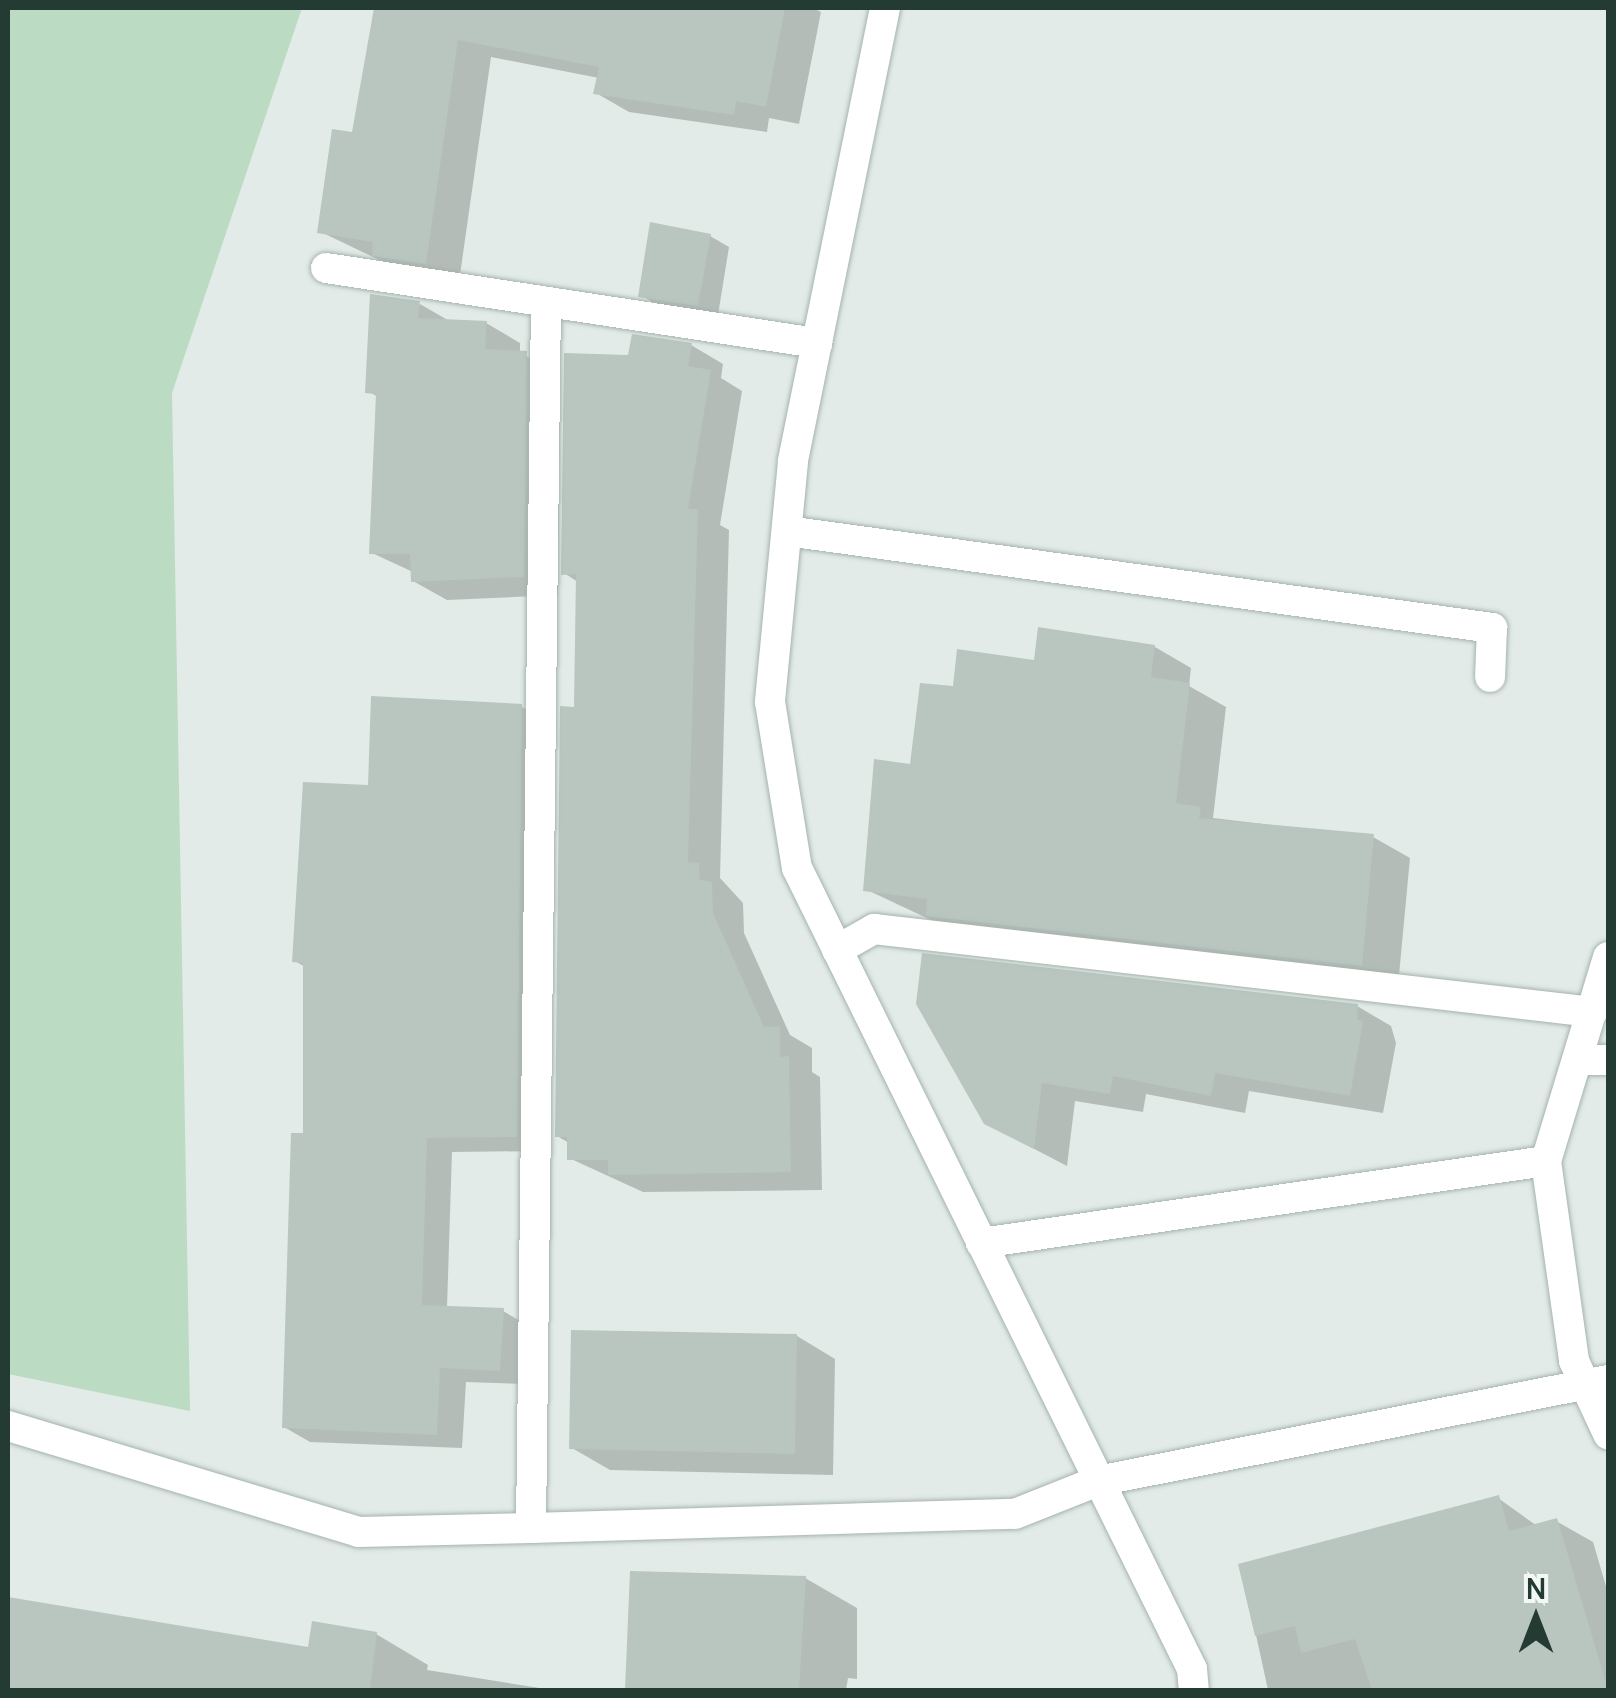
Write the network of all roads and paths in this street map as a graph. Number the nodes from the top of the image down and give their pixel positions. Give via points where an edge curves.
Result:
1 (885, 8) edge
2 (326, 268) dead end
3 (546, 302) junction
4 (817, 343) junction
5 (787, 531) junction
6 (1490, 677) dead end
7 (838, 950) junction
8 (1608, 958) edge
9 (1592, 1012) junction
10 (1577, 1060) junction
11 (1608, 1060) edge
12 (1546, 1161) junction
13 (981, 1243) junction
14 (1597, 1384) edge
15 (8, 1426) edge
16 (1608, 1434) edge
17 (1098, 1481) junction
18 (531, 1528) junction
19 (1194, 1690) edge

1 - 4 street
2 - 3 street
3 - 4 street
3 - 18 street
4 - 5 street
5 - 6 street via 1492,628
5 - 7 street via 770,702 797,868
7 - 9 street via 874,929
7 - 13 street
8 - 9 street
9 - 10 street
10 - 11 street
10 - 12 street
12 - 13 street
12 - 14 street via 1574,1361
13 - 17 street
14 - 16 street
14 - 17 street
15 - 18 street via 358,1532
17 - 18 street via 1015,1514
17 - 19 street via 1192,1669

